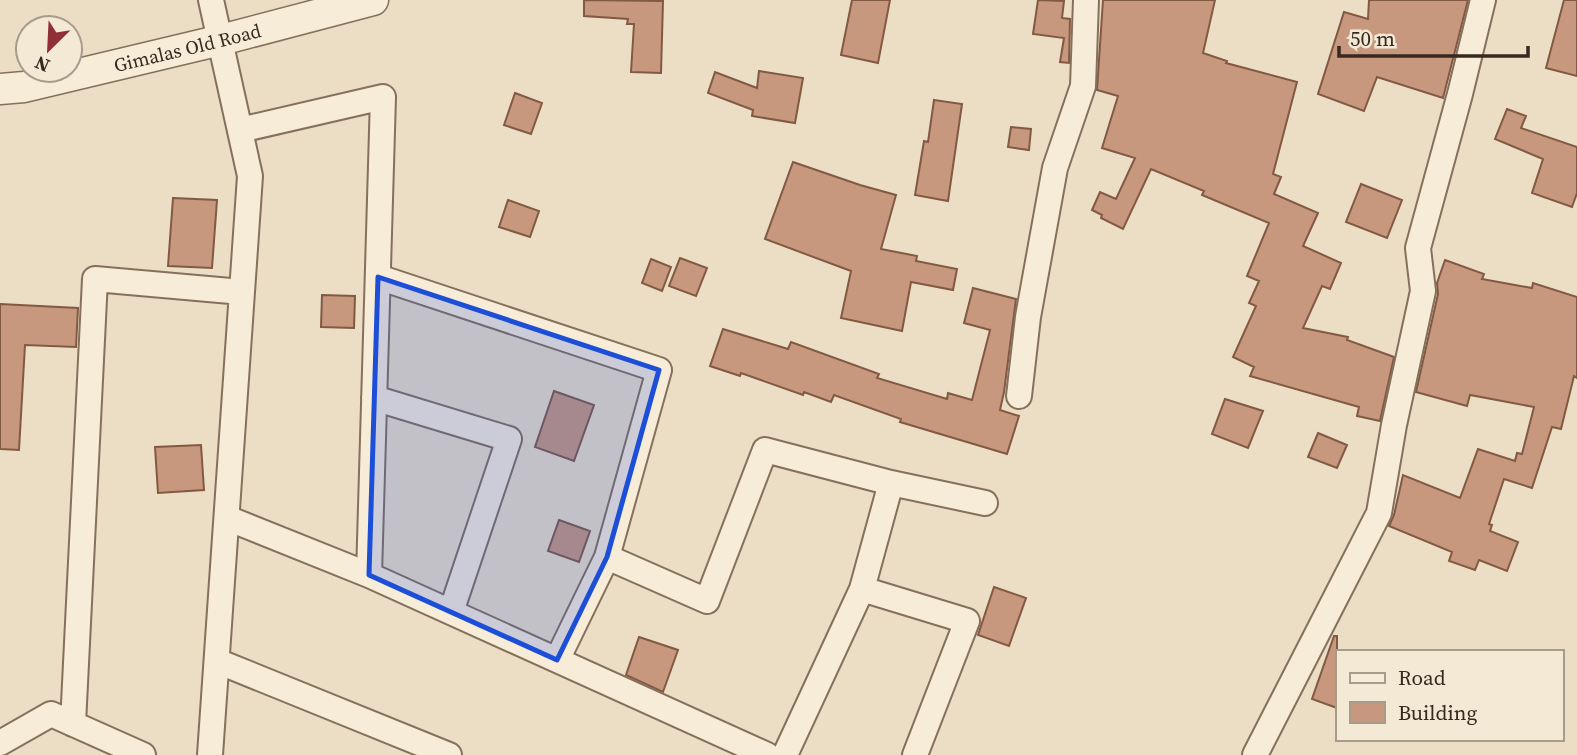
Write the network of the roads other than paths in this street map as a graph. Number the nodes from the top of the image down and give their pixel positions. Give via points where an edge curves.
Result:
1 (211, 0) edge
2 (373, 0) edge
3 (1086, 0) edge
4 (1483, 0) edge
5 (221, 40) junction
6 (0, 89) edge
7 (240, 130) junction
8 (378, 277) junction
9 (242, 292) junction
10 (1018, 396) dead end
11 (374, 398) junction
12 (891, 483) junction
13 (985, 503) dead end
14 (226, 518) junction
15 (607, 557) junction
16 (369, 575) junction
17 (862, 589) junction
18 (451, 612) junction
19 (557, 660) junction
20 (217, 661) junction
21 (73, 724) junction
22 (0, 743) edge
23 (143, 755) edge
24 (210, 755) edge
25 (449, 755) edge
26 (766, 755) edge
27 (785, 755) edge
28 (915, 755) edge
29 (1255, 755) edge

1 - 5 street
2 - 5 street, Gimalas Old Road
3 - 10 street via 1083,86 1055,168
4 - 29 street via 1418,248 1423,290 1379,513
5 - 6 street, Gimalas Old Road via 24,88
5 - 7 street
7 - 8 street via 383,97
7 - 9 street via 250,176
8 - 11 street
8 - 15 street via 659,370
9 - 14 street
9 - 21 street via 94,279
11 - 16 street
11 - 18 street via 509,439
12 - 13 street
12 - 15 street via 765,450 707,601
12 - 17 street
14 - 16 street
14 - 20 street
15 - 19 street
16 - 18 street
17 - 27 street
17 - 28 street via 967,621
18 - 19 street
19 - 26 street
20 - 24 street
20 - 25 street
21 - 22 street via 51,714
21 - 23 street

